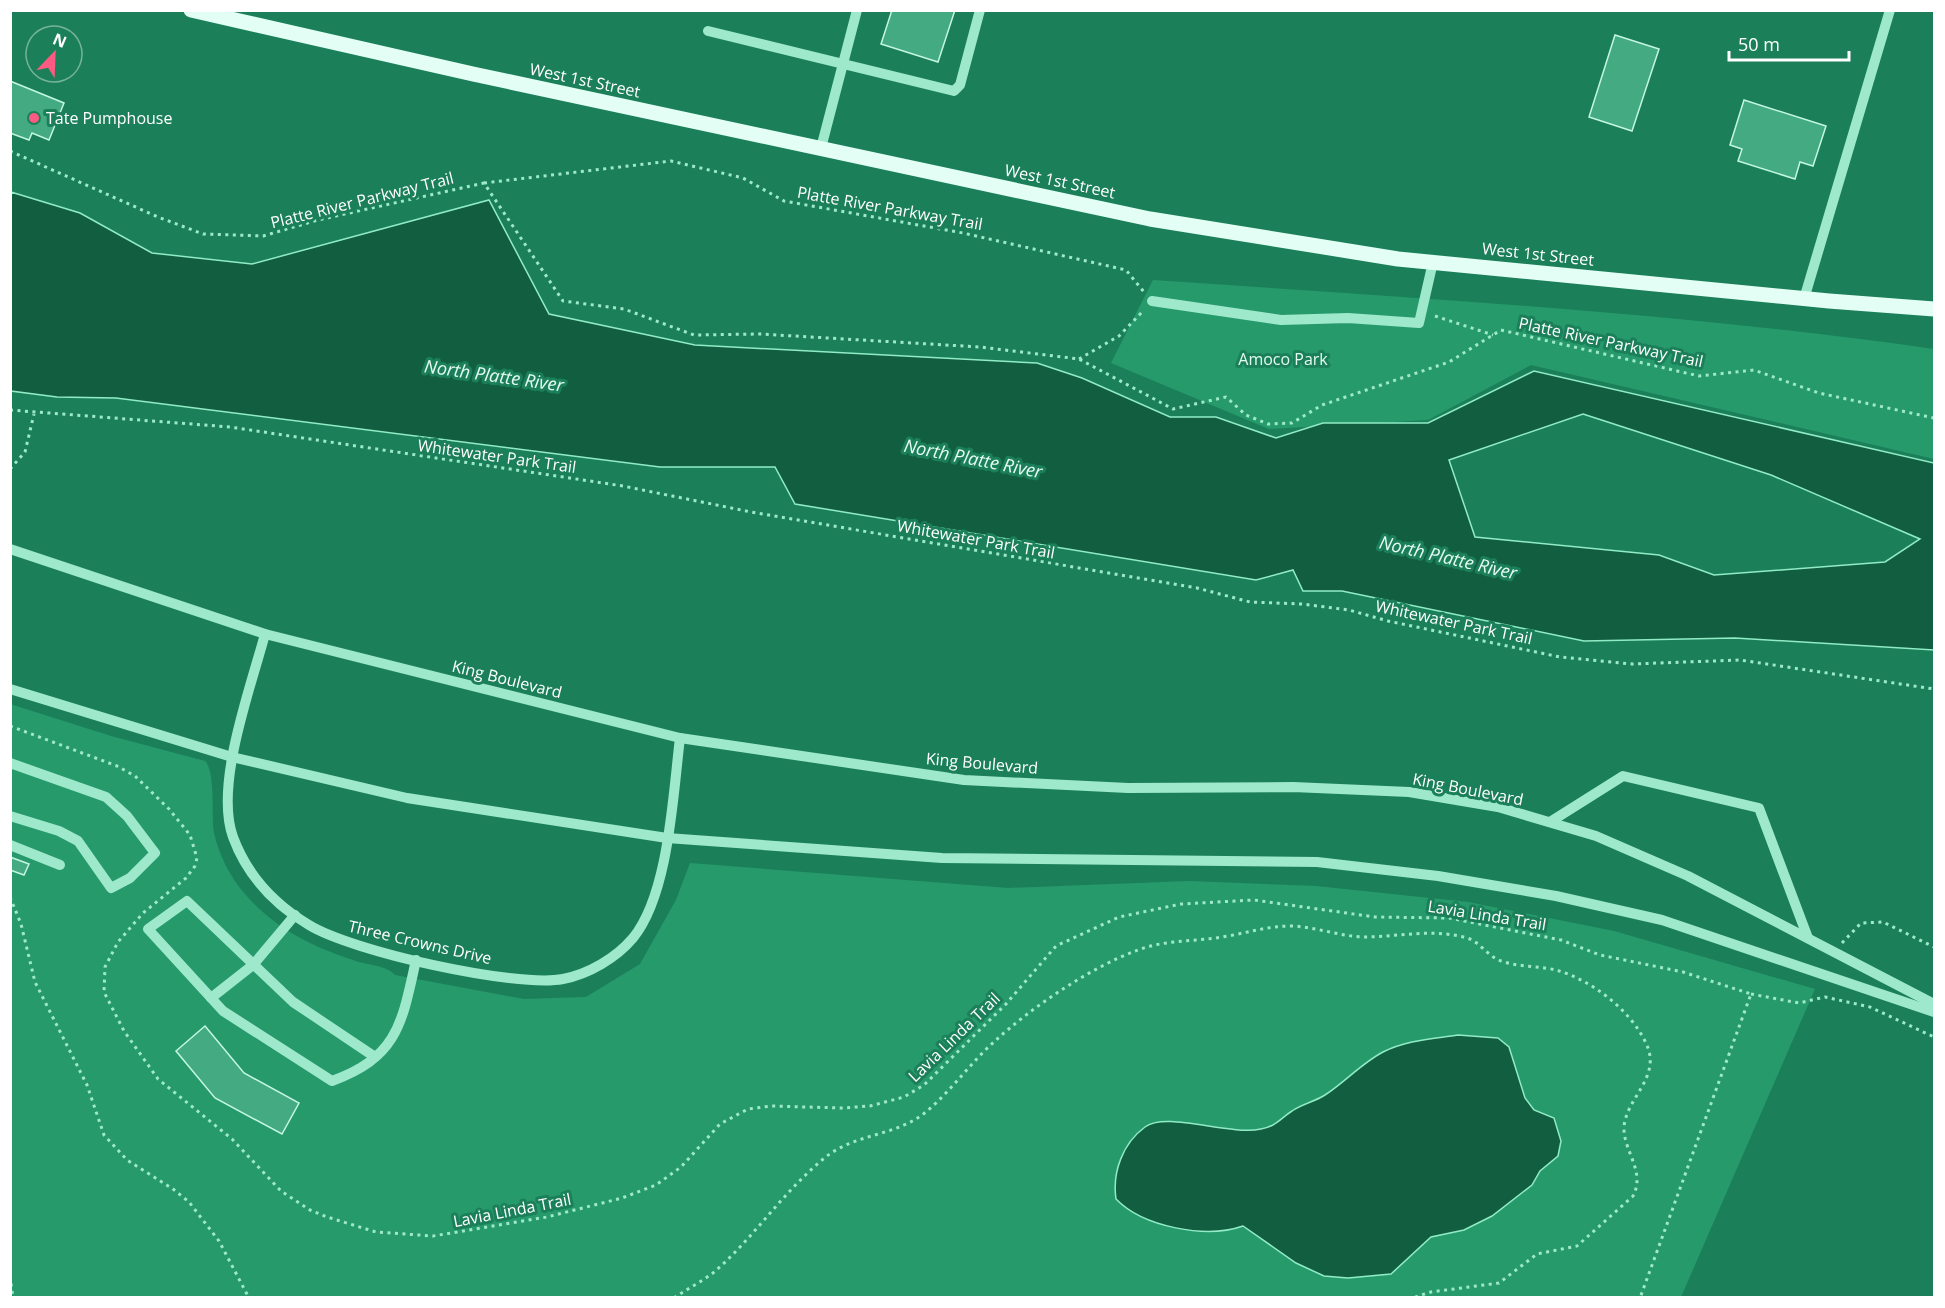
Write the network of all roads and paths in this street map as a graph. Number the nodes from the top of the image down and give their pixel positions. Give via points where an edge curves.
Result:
1 (191, 10) edge
2 (857, 10) edge
3 (980, 10) edge
4 (1890, 10) edge
5 (708, 31) dead end
6 (842, 65) junction
7 (821, 148) junction
8 (10, 151) edge
9 (484, 183) junction
10 (1433, 262) junction
11 (1804, 299) junction
12 (1152, 301) junction
13 (1935, 309) edge
14 (1422, 311) junction
15 (1493, 334) junction
16 (1079, 359) junction
17 (10, 411) edge
18 (34, 414) junction
19 (1935, 418) edge
20 (10, 469) edge
21 (10, 549) edge
22 (265, 634) junction
23 (10, 689) edge
24 (1935, 689) edge
25 (10, 726) edge
26 (680, 738) junction
27 (232, 757) junction
28 (10, 763) edge
29 (10, 816) edge
30 (1550, 822) junction
31 (667, 838) junction
32 (10, 845) edge
33 (60, 865) dead end
34 (10, 897) edge
35 (294, 915) junction
36 (1808, 938) junction
37 (1935, 947) edge
38 (1834, 951) junction
39 (417, 960) junction
40 (254, 965) junction
41 (1751, 994) junction
42 (211, 998) junction
43 (1935, 1004) edge
44 (1935, 1012) edge
45 (1935, 1037) edge
46 (375, 1057) junction
47 (10, 1276) edge
48 (13, 1298) edge
49 (249, 1298) edge
50 (674, 1298) edge
51 (1412, 1298) edge
52 (1640, 1298) edge

1 - 7 main road, West 1st Street
2 - 6 street
3 - 6 street via 960,85 954,92
4 - 11 street
5 - 6 street
6 - 7 street
7 - 10 main road, West 1st Street via 1150,219
8 - 9 path, Platte River Parkway Trail via 203,234 263,236
9 - 12 path, Platte River Parkway Trail via 671,161 743,178 784,201 963,233 1126,270
9 - 16 path, Platte River Parkway Trail via 563,301 624,309 694,335 760,334 969,346
10 - 11 main road, West 1st Street
10 - 14 street
11 - 13 main road, West 1st Street
12 - 14 street via 1281,320 1348,318 1419,323
12 - 16 path via 1119,336
14 - 15 path, Platte River Parkway Trail
15 - 16 path, Platte River Parkway Trail via 1449,362 1322,405 1292,423 1268,424 1246,415 1226,397 1173,409
15 - 19 path, Platte River Parkway Trail via 1501,330 1700,376 1754,370 1819,393
17 - 18 path, Whitewater Park Trail
18 - 20 path via 25,452
18 - 24 path, Whitewater Park Trail via 230,427 623,486 751,512 1197,588 1250,602 1349,610 1560,657 1632,664 1740,660
21 - 22 street, King Boulevard
22 - 26 street, King Boulevard
22 - 27 street, Three Crowns Drive
23 - 27 street
25 - 41 path, Lavia Linda Trail via 135,776 190,835 197,858 191,873 137,919 118,942 105,967 104,992 147,1065 169,1088 232,1138 264,1175 291,1198 327,1216 376,1232 442,1235 591,1207 635,1194 668,1178 720,1124 747,1109 877,1105 910,1094 924,1085 1006,1004 1056,946 1106,921 1161,907 1254,900 1375,917 1449,918 1561,939 1600,955 1683,972
26 - 30 street, King Boulevard via 964,780 1128,788 1293,787 1409,792 1498,807
26 - 31 street, Three Crowns Drive
27 - 31 street via 407,798
27 - 35 street, Three Crowns Drive via 227,810 233,837 256,881
28 - 29 street via 106,797 127,816 155,853 130,878 111,888 78,841
30 - 36 street, King Boulevard via 1596,836 1688,876
30 - 36 street via 1623,776 1759,808
31 - 39 street, Three Crowns Drive via 654,901 645,920 614,956 594,968 564,979 541,981
31 - 44 street via 942,858 1317,862 1438,876 1556,896 1662,920
32 - 33 street
34 - 49 path via 35,982 87,1085 104,1135 127,1160 189,1202 219,1241
35 - 39 street, Three Crowns Drive via 354,946
35 - 40 street
36 - 38 street, King Boulevard
37 - 38 path via 1883,922 1861,924
38 - 43 street, King Boulevard
39 - 46 street via 392,1041
40 - 42 street
40 - 42 street via 187,902 148,929
40 - 46 street via 294,1002
41 - 45 path via 1800,1003 1825,997 1870,1007
41 - 52 path
42 - 46 street via 223,1011 332,1081 361,1071
47 - 48 path
50 - 51 path via 715,1271 827,1156 856,1141 915,1121 997,1039 1059,993 1136,951 1274,926 1361,937 1418,932 1470,938 1502,962 1554,970 1588,985 1622,1011 1648,1048 1648,1076 1629,1110 1624,1129 1637,1172 1633,1196 1577,1246 1537,1254 1498,1283

